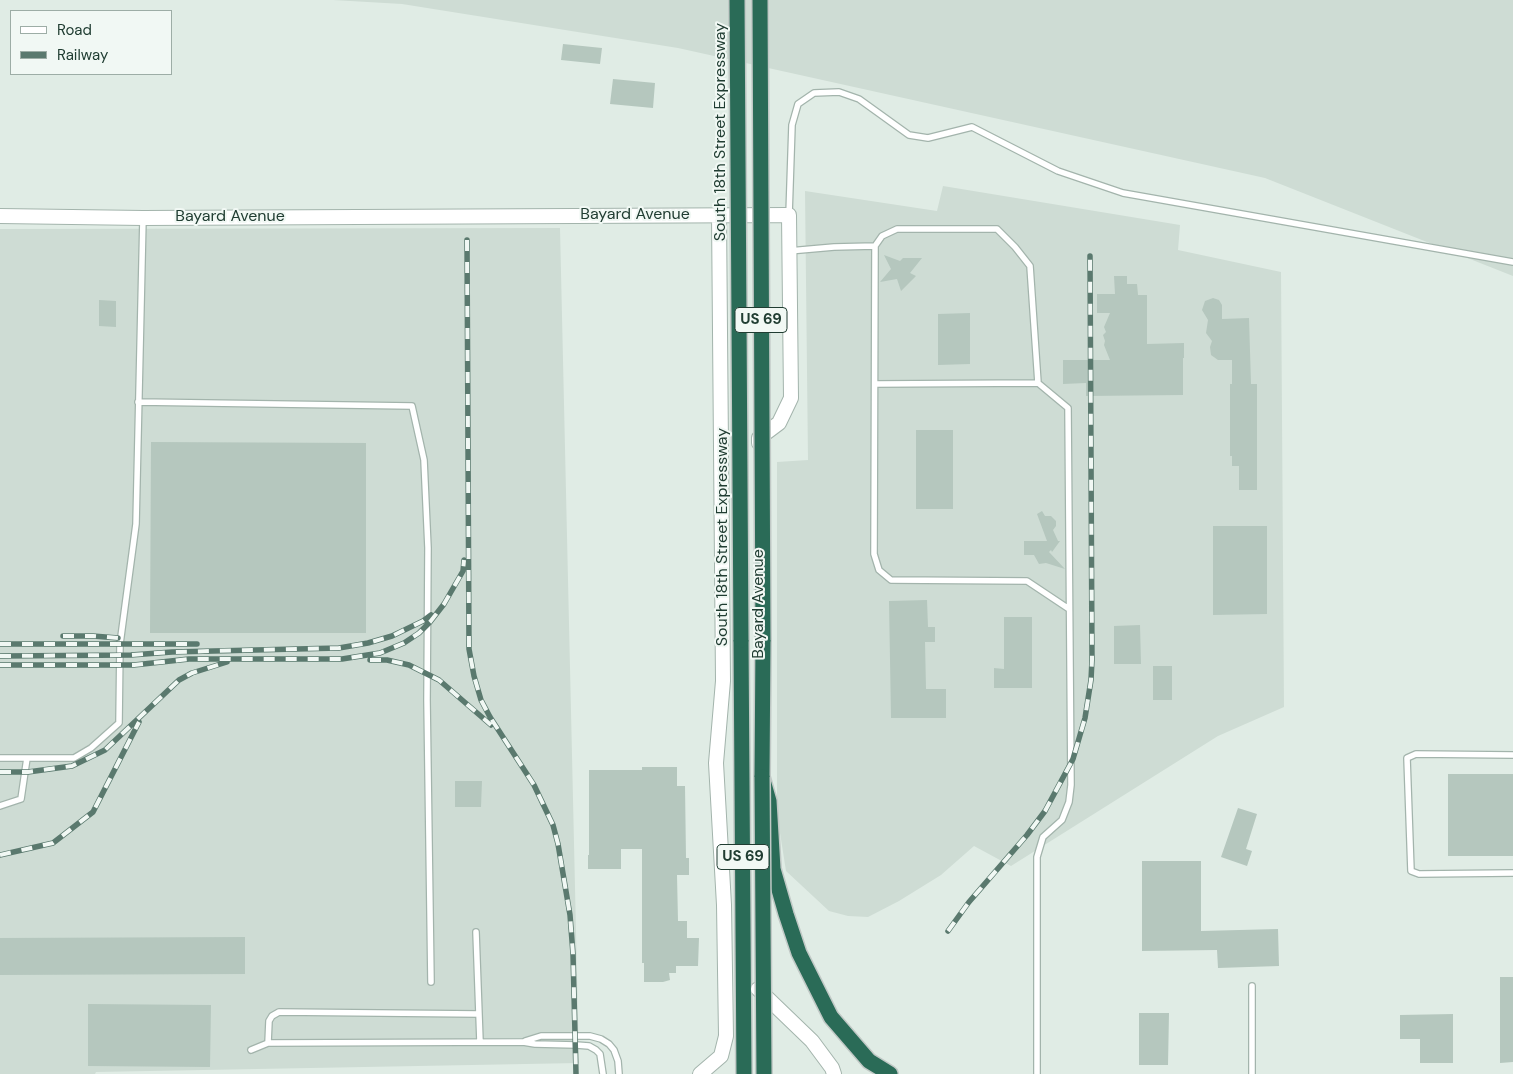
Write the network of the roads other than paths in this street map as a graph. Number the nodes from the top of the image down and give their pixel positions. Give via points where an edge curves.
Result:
1 (737, 0) edge
2 (760, 0) edge
3 (719, 215) junction
4 (789, 215) junction
5 (0, 216) edge
6 (143, 218) junction
7 (875, 246) junction
8 (789, 251) junction
9 (1513, 262) edge
10 (1038, 383) junction
11 (875, 384) junction
12 (138, 402) junction
13 (1069, 609) junction
14 (1513, 755) edge
15 (0, 758) edge
16 (27, 758) junction
17 (762, 777) junction
18 (0, 806) edge
19 (1513, 873) edge
20 (476, 932) dead end
21 (432, 982) dead end
22 (1252, 986) dead end
23 (479, 1014) junction
24 (480, 1042) junction
25 (523, 1042) junction
26 (268, 1043) junction
27 (251, 1050) dead end
28 (603, 1074) edge
29 (619, 1074) edge
30 (700, 1074) edge
31 (744, 1074) edge
32 (764, 1074) edge
33 (834, 1074) edge
34 (890, 1074) edge
35 (1038, 1074) edge
36 (1252, 1074) edge

1 - 31 highway, South 18th Street Expressway / US 69, bridge
2 - 17 highway, US 69, bridge
3 - 4 street, Bayard Avenue
3 - 6 street, Bayard Avenue
3 - 30 street via 723,681 716,763 724,905 726,1036 721,1056
4 - 8 street, Bayard Avenue
4 - 9 lane via 792,125 798,104 814,93 839,92 859,99 909,135 928,138 972,127 1058,171 1123,193
5 - 6 street, Bayard Avenue
6 - 12 lane
7 - 8 lane
7 - 10 lane via 882,236 897,229 997,229 1030,266
7 - 11 lane
8 - 33 street, Bayard Avenue via 791,398 779,423 759,438 758,990 812,1041
10 - 11 lane
10 - 13 lane via 1068,408
11 - 13 lane via 874,554 879,570 892,580 1027,581
12 - 16 lane via 136,524 120,644 119,723 91,748 74,758
12 - 21 lane via 412,406 424,460 428,548
13 - 35 lane via 1069,802 1062,820 1043,837 1037,857
14 - 19 lane via 1416,754 1407,758 1412,871 1419,874
15 - 16 lane
16 - 18 lane via 21,799
17 - 32 highway, US 69, bridge
17 - 34 highway, bridge via 769,801 774,869 799,953 831,1017 869,1061
20 - 23 lane
22 - 36 lane
23 - 24 lane
23 - 26 lane via 279,1012 269,1021
24 - 25 lane
24 - 26 lane
25 - 28 lane via 589,1046 600,1054
25 - 29 lane via 541,1036 601,1038 614,1050
26 - 27 lane

